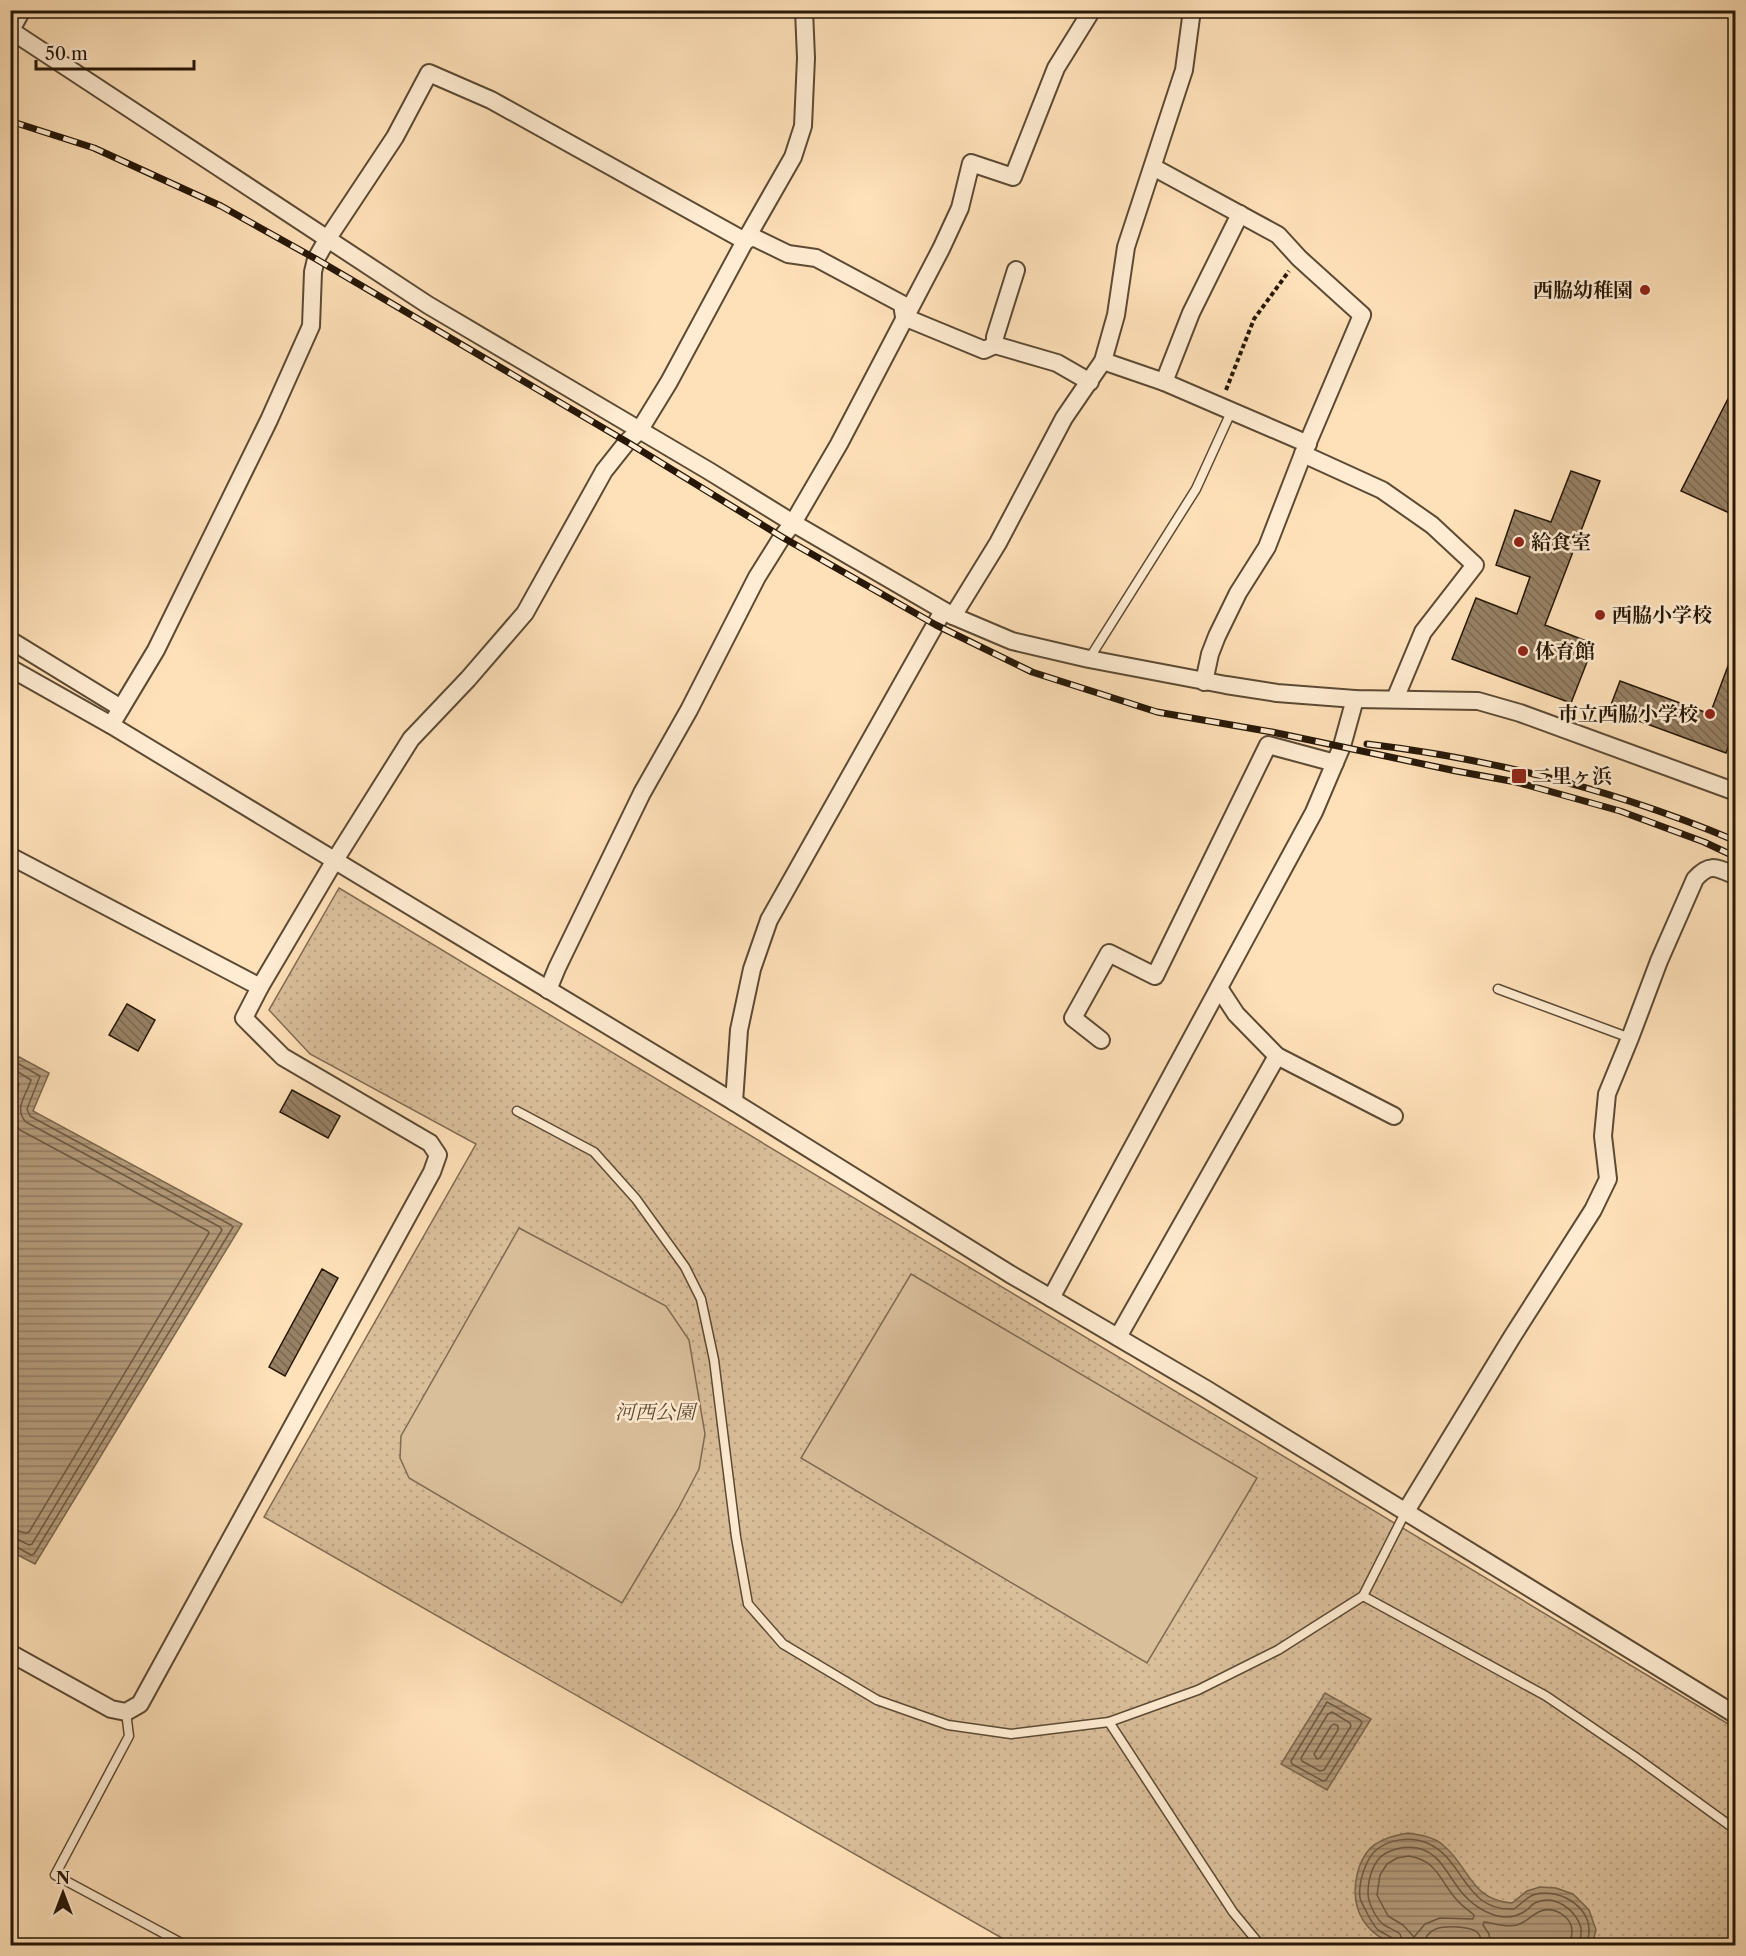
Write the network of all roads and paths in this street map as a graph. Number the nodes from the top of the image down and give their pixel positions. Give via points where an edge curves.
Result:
1 (22, 10) edge
2 (804, 10) edge
3 (1092, 10) edge
4 (1192, 10) edge
5 (11, 30) edge
6 (1153, 167) junction
7 (1240, 214) junction
8 (328, 238) junction
9 (745, 241) junction
10 (1299, 258) junction
11 (1016, 270) dead end
12 (904, 318) junction
13 (995, 345) junction
14 (1103, 361) junction
15 (1090, 382) junction
16 (1164, 382) junction
17 (1226, 408) junction
18 (639, 431) junction
19 (1306, 449) junction
20 (793, 523) junction
21 (948, 614) junction
22 (10, 640) edge
23 (1089, 659) junction
24 (10, 668) edge
25 (1204, 682) junction
26 (1355, 699) junction
27 (1395, 699) junction
28 (121, 708) junction
29 (111, 726) junction
30 (1335, 764) junction
31 (1736, 792) edge
32 (10, 856) edge
33 (335, 860) junction
34 (1736, 876) edge
35 (260, 987) junction
36 (1219, 988) junction
37 (1498, 989) dead end
38 (548, 990) junction
39 (1630, 1038) junction
40 (1101, 1040) dead end
41 (1277, 1056) junction
42 (734, 1102) junction
43 (517, 1111) dead end
44 (1394, 1116) dead end
45 (1052, 1298) junction
46 (1118, 1337) junction
47 (1406, 1511) junction
48 (1363, 1596) junction
49 (10, 1653) edge
50 (126, 1712) junction
51 (1734, 1712) edge
52 (1108, 1722) junction
53 (1736, 1830) edge
54 (187, 1946) edge
55 (1261, 1946) edge

1 - 5 street
2 - 9 street via 803,126 793,157
3 - 12 street via 1056,68 1013,177 971,163 960,208
4 - 6 street via 1184,70
5 - 8 street
6 - 7 street
6 - 14 street via 1126,247 1116,315
7 - 10 street via 1278,234
7 - 16 street via 1191,313
8 - 9 street via 395,137 429,73 491,100
8 - 18 street via 428,305
8 - 28 street via 313,272 311,326 206,550 156,650
9 - 12 street via 753,237 788,254 816,258 902,304
9 - 18 street
10 - 17 path via 1254,319
10 - 19 street via 1362,315
11 - 13 street
12 - 13 street via 984,350
12 - 20 street
13 - 15 street via 1057,363
14 - 15 street
14 - 16 street
15 - 21 street via 1064,418 998,543
16 - 17 street
17 - 19 street
17 - 23 lane via 1196,489
18 - 20 street
18 - 33 street via 604,471 525,612 468,680 411,739
19 - 25 street via 1267,547 1217,636
19 - 27 street via 1382,490 1432,525 1475,566 1423,632
20 - 21 street
20 - 38 street via 757,577 642,793
21 - 23 street via 1012,641
21 - 42 street via 770,920 752,969 739,1030
22 - 28 street
23 - 25 street
24 - 29 street
25 - 26 street
26 - 27 street
26 - 30 street
27 - 31 street via 1478,701
28 - 29 street
29 - 33 street
30 - 36 street via 1314,812
30 - 40 street via 1268,745 1155,976 1109,953 1073,1018
32 - 35 street
33 - 35 street
33 - 38 street
34 - 39 street via 1716,867 1703,869 1695,879
35 - 50 street via 244,1018 283,1057 430,1143 438,1155 140,1704
36 - 41 street via 1236,1014
36 - 45 street
37 - 39 lane
38 - 42 street
39 - 47 street via 1606,1094 1603,1136 1608,1179 1593,1210
41 - 44 street
41 - 46 street
42 - 45 street
43 - 52 lane via 594,1152 636,1199 685,1267 701,1299 714,1360 748,1604 783,1644 877,1700 948,1725 1011,1734
45 - 46 street
46 - 47 street
47 - 48 lane
47 - 51 street
48 - 52 lane via 1278,1650 1198,1690
48 - 53 lane via 1546,1696
49 - 50 street via 111,1709
50 - 54 lane via 129,1736 55,1875
52 - 55 lane via 1233,1912

